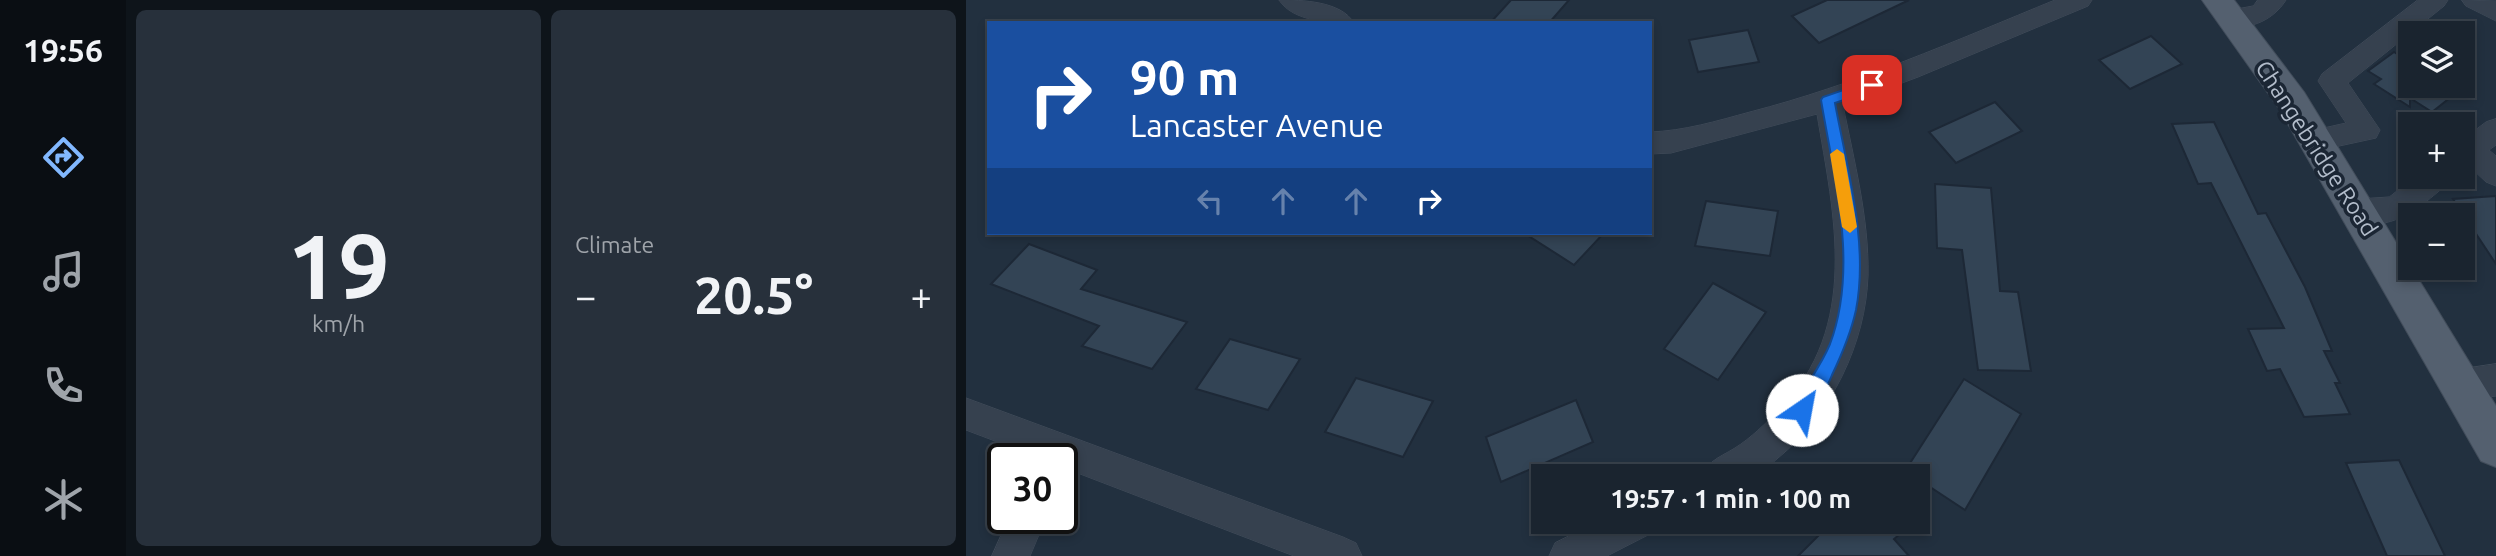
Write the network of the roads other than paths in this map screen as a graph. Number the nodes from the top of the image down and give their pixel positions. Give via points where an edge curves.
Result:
1 (1292, 0) edge
2 (2079, 0) edge
3 (2273, 0) edge
4 (2435, 0) edge
5 (2475, 0) edge
6 (2223, 9) edge
7 (2496, 12) edge
8 (1337, 21) edge
9 (1828, 100) junction
10 (2496, 130) edge
11 (2316, 140) junction
12 (1652, 143) edge
13 (2475, 145) edge
14 (2475, 157) edge
15 (2496, 174) edge
16 (2421, 189) edge
17 (2359, 211) junction
18 (2479, 383) edge
19 (966, 414) edge
20 (1030, 443) edge
21 (2496, 446) edge
22 (1078, 462) edge
23 (1743, 464) edge
24 (1021, 534) edge
25 (1612, 534) edge
26 (1011, 556) edge
27 (1343, 556) edge
28 (1569, 556) edge

1 - 8 street
2 - 9 street
3 - 6 street via 2260,14
4 - 11 street via 2332,80 2366,130
5 - 7 street
6 - 11 main road, Changebridge Road
9 - 12 street via 1791,113
9 - 23 street via 1850,227 1848,309 1823,377 1802,410
10 - 13 street
11 - 17 main road, Changebridge Road
14 - 15 street
16 - 17 street via 2395,209
17 - 18 main road, Changebridge Road
18 - 21 main road, Changebridge Road
19 - 20 street
22 - 27 street
24 - 26 street
25 - 28 street

